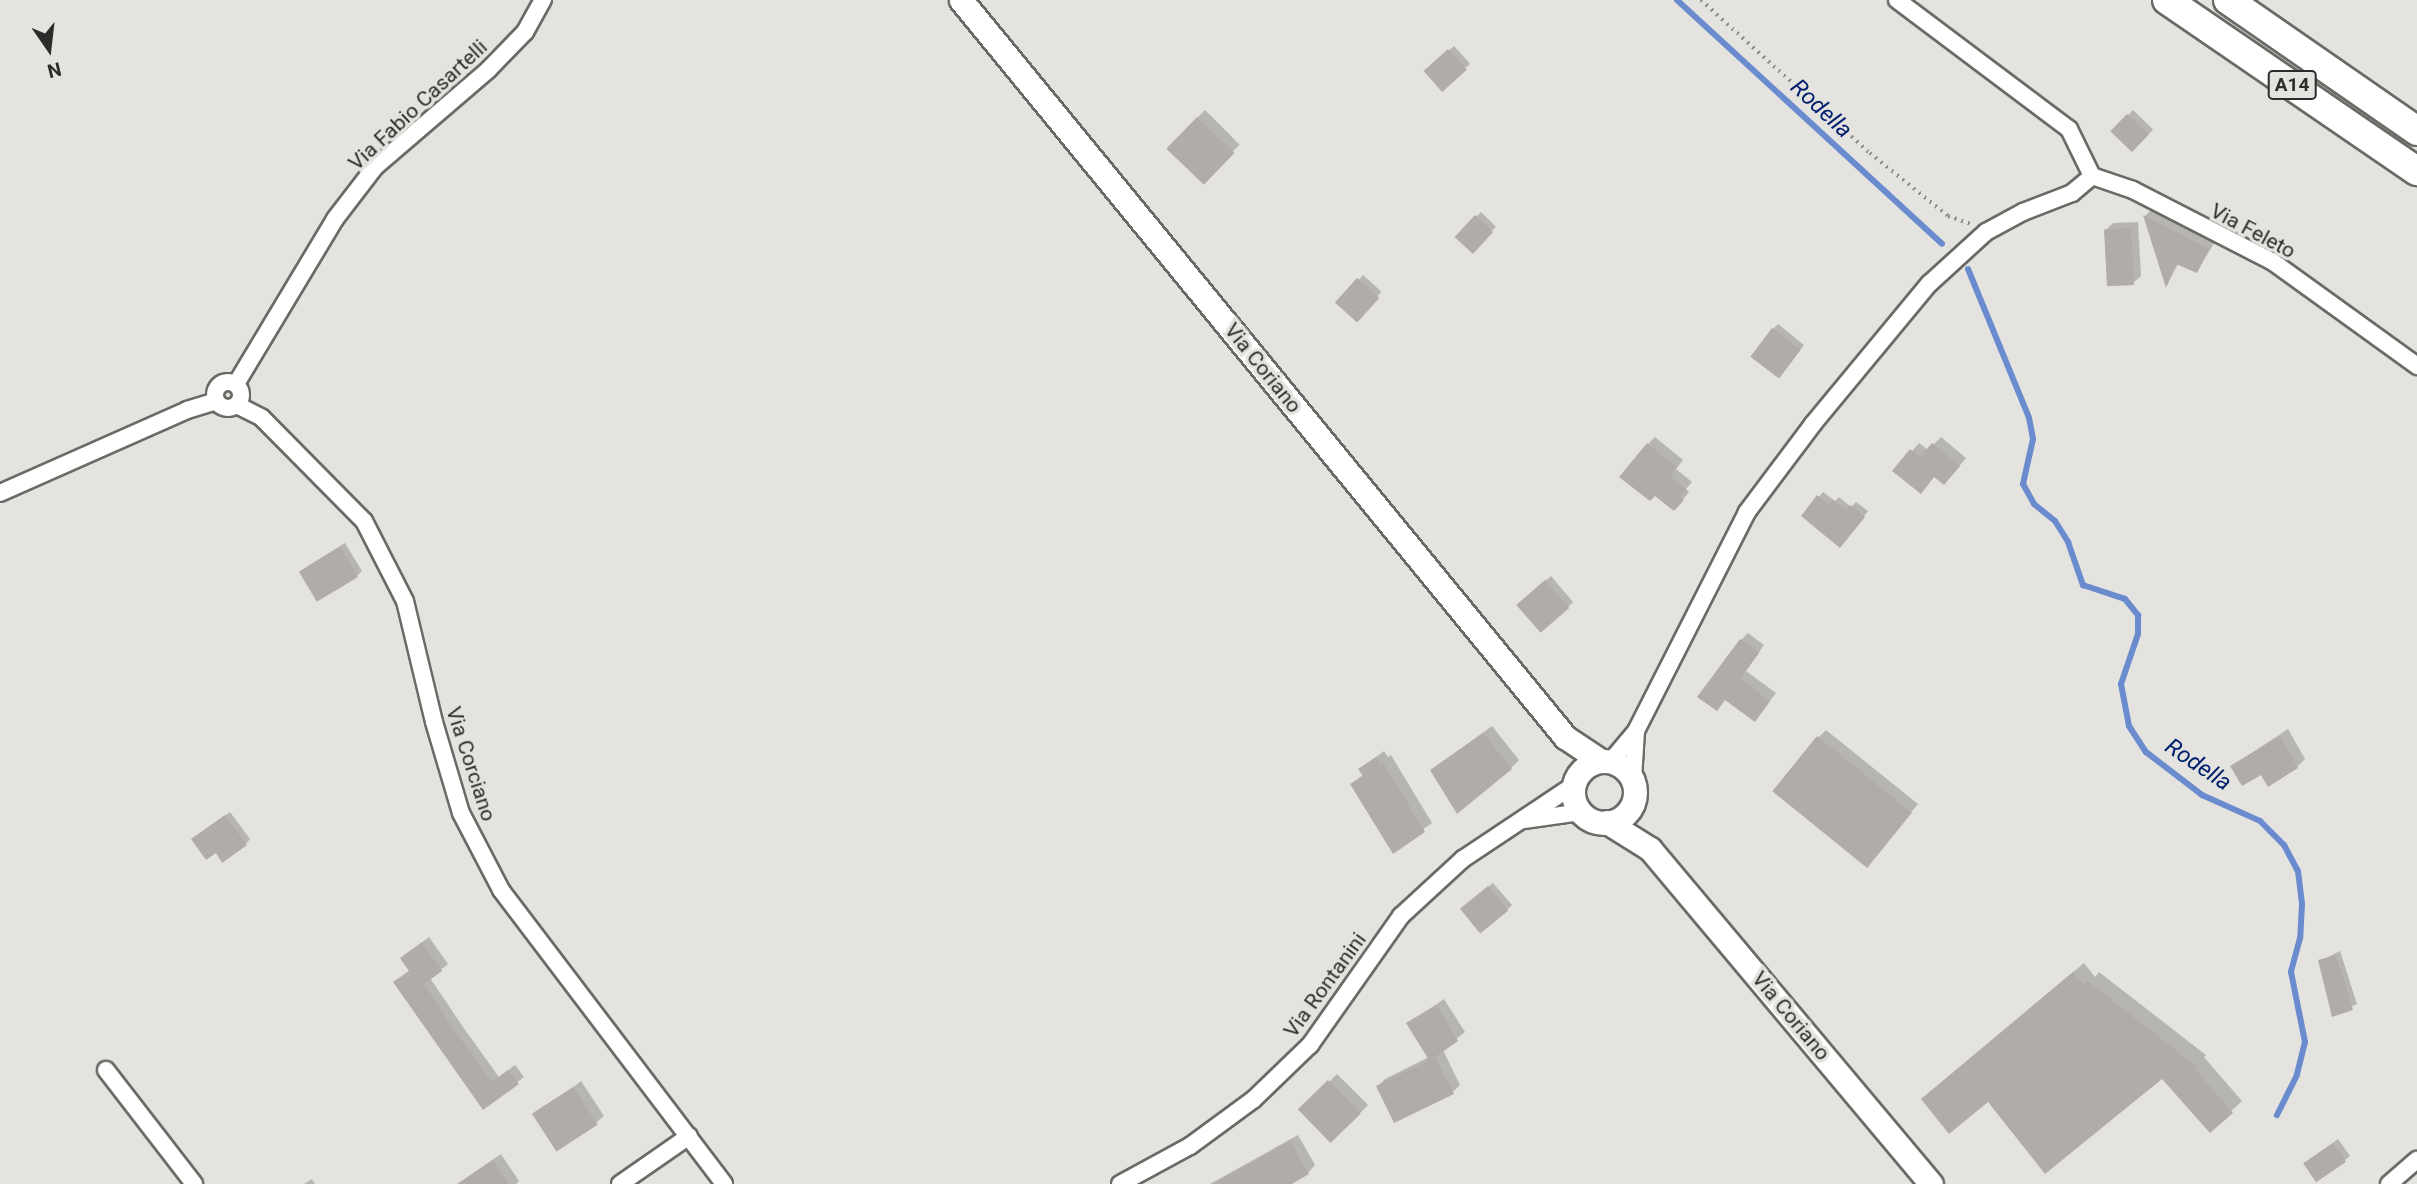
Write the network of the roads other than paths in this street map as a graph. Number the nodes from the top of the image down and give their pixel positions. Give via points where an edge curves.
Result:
1 (543, 0) edge
2 (961, 0) edge
3 (1897, 0) edge
4 (2167, 0) edge
5 (2228, 0) edge
6 (2417, 131) edge
7 (2417, 171) edge
8 (2092, 176) junction
9 (2417, 366) edge
10 (236, 384) junction
11 (216, 401) junction
12 (237, 405) junction
13 (0, 493) edge
14 (1636, 731) junction
15 (1565, 737) junction
16 (1606, 761) junction
17 (1576, 780) junction
18 (1634, 789) junction
19 (1581, 812) junction
20 (1519, 821) junction
21 (1607, 822) junction
22 (1650, 849) junction
23 (106, 1070) dead end
24 (689, 1136) junction
25 (2417, 1160) edge
26 (194, 1184) edge
27 (620, 1184) edge
28 (724, 1184) edge
29 (1120, 1184) edge
30 (1931, 1184) edge
31 (2389, 1184) edge

1 - 10 street, Via Fabio Casartelli via 525,32 488,70 375,167 335,219
2 - 15 main road, Via Coriano
3 - 8 street via 2069,129
4 - 7 highway, A14
5 - 6 highway, A14
8 - 9 street, Via Feleto via 2133,190 2273,262
8 - 14 street via 2072,193 1990,229 1929,285 1813,424 1747,512
10 - 11 street, Via Corciano via 219,385
10 - 12 street via 241,394
11 - 12 street, Via Corciano via 226,408
11 - 13 street, Via Corciano
12 - 24 street, Via Corciano via 262,418 364,522 405,601 461,813 501,890
14 - 16 street
14 - 18 street
15 - 16 main road, Via Coriano
15 - 17 main road, Via Coriano
16 - 17 main road via 1592,763
16 - 18 main road via 1628,771
17 - 19 main road via 1573,794
17 - 20 street, Via Rontanini
18 - 21 main road via 1625,815
18 - 22 main road, Via Coriano
19 - 20 street, Via Rontanini
19 - 21 main road
20 - 29 street, Via Rontanini via 1463,859 1401,916 1310,1045 1254,1099 1190,1146
21 - 22 main road, Via Coriano
22 - 30 main road, Via Coriano
23 - 26 street
24 - 27 street
24 - 28 street, Via Corciano
25 - 31 street

